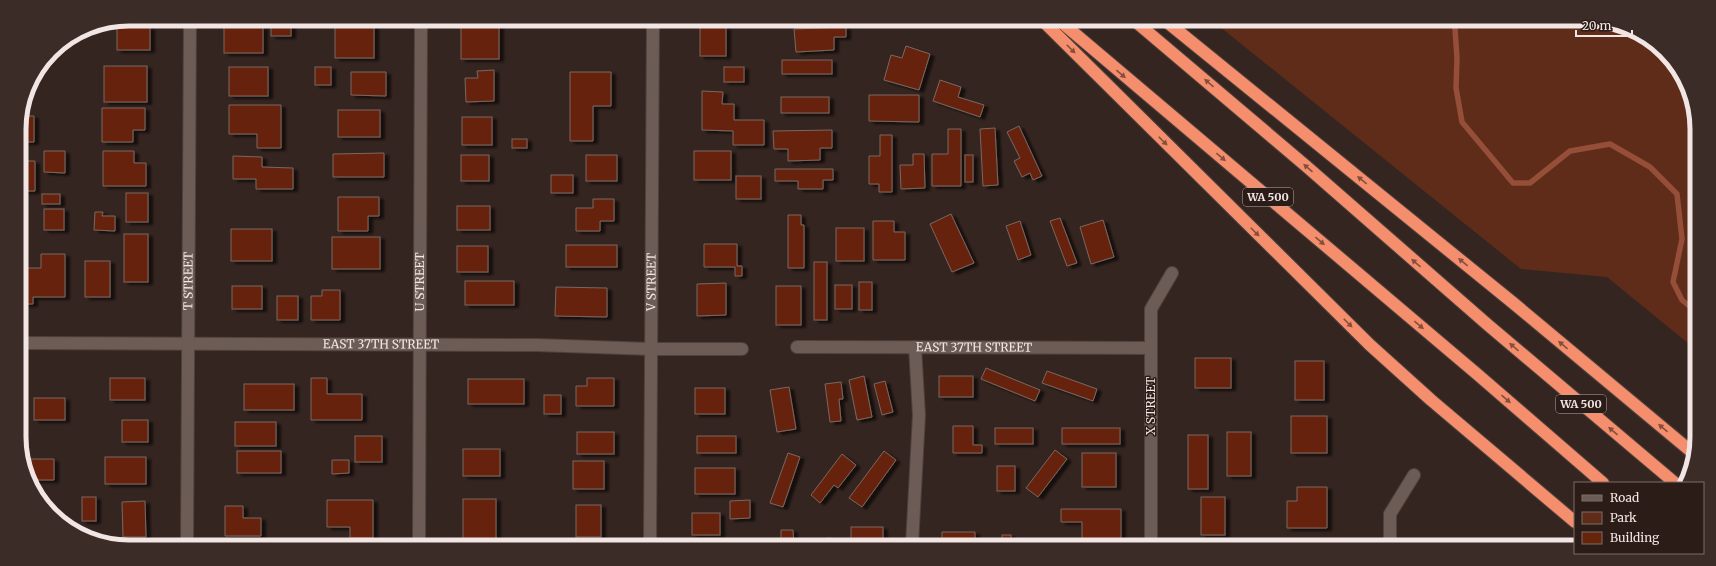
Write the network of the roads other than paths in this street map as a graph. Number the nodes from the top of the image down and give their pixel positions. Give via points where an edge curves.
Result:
1 (190, 26) edge
2 (421, 26) edge
3 (653, 26) edge
4 (1048, 26) edge
5 (1066, 26) edge
6 (1141, 26) edge
7 (1172, 26) edge
8 (1172, 273) dead end
9 (26, 343) edge
10 (189, 344) junction
11 (420, 345) junction
12 (797, 347) dead end
13 (915, 347) junction
14 (1151, 348) junction
15 (651, 349) junction
16 (742, 349) dead end
17 (1689, 450) edge
18 (1414, 475) dead end
19 (1602, 482) edge
20 (1674, 482) edge
21 (1574, 521) edge
22 (187, 540) edge
23 (419, 540) edge
24 (650, 540) edge
25 (912, 540) edge
26 (1151, 540) edge
27 (1390, 540) edge

1 - 10 street, T STREET
2 - 11 street, U STREET
3 - 15 street, V STREET
4 -> 21 highway via 1370,345 1442,410
5 -> 19 highway, WA 500 via 1471,368
20 -> 6 highway, WA 500 via 1488,326 1306,166
17 -> 7 highway via 1506,297
8 - 14 street, X STREET via 1151,309
9 - 10 street, EAST 37TH STREET
10 - 11 street, EAST 37TH STREET
10 - 22 street, T STREET
11 - 15 street, EAST 37TH STREET
11 - 23 street, U STREET
12 - 13 street, EAST 37TH STREET
13 - 14 street, EAST 37TH STREET
13 - 25 street via 919,423
14 - 26 street, X STREET
15 - 16 street, EAST 37TH STREET
15 - 24 street, V STREET
18 - 27 street via 1390,514

